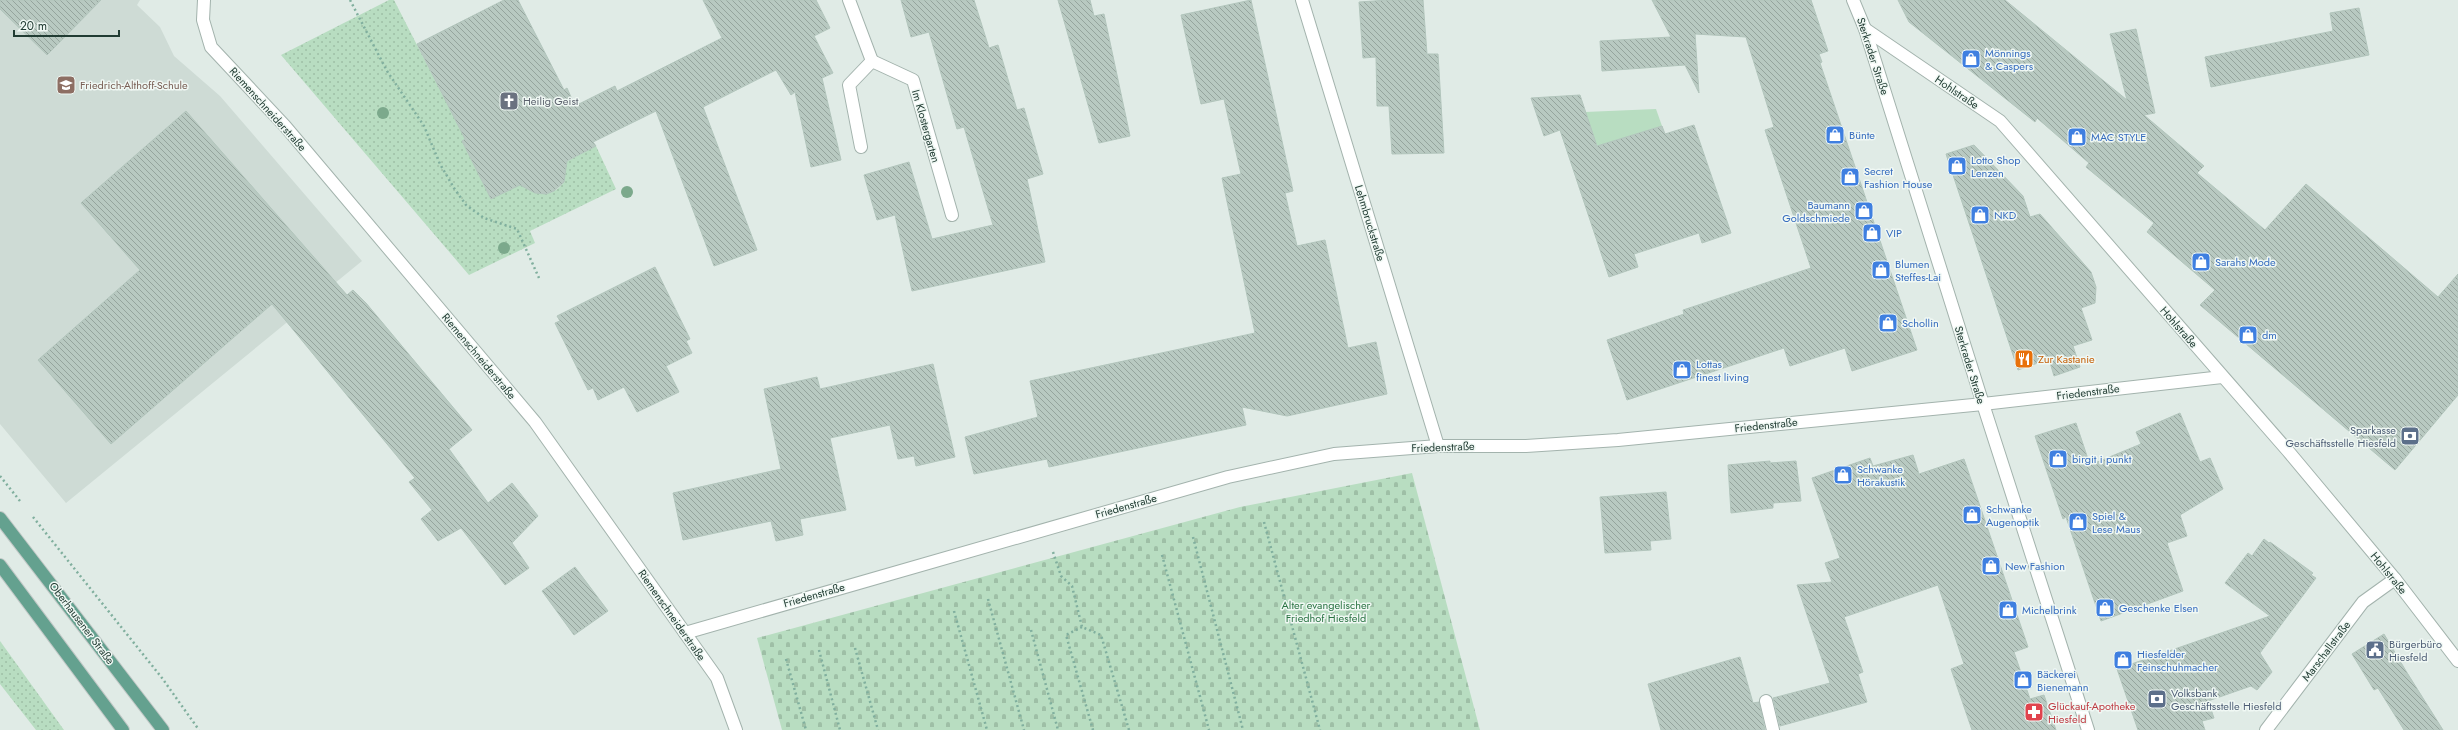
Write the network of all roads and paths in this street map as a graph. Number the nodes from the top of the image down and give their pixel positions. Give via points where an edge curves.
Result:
1 (204, 0) edge
2 (350, 0) edge
3 (849, 0) edge
4 (1302, 0) edge
5 (1853, 0) edge
6 (1865, 29) junction
7 (872, 61) junction
8 (861, 148) dead end
9 (952, 215) dead end
10 (540, 278) dead end
11 (2222, 377) junction
12 (1983, 404) junction
13 (1438, 446) junction
14 (0, 476) edge
15 (24, 506) dead end
16 (29, 512) dead end
17 (0, 518) edge
18 (1264, 522) dead end
19 (1046, 529) junction
20 (1193, 537) dead end
21 (1162, 555) dead end
22 (0, 565) edge
23 (2395, 579) junction
24 (988, 599) dead end
25 (954, 611) dead end
26 (1082, 626) junction
27 (1031, 630) dead end
28 (685, 632) junction
29 (855, 648) dead end
30 (818, 650) dead end
31 (786, 658) dead end
32 (2458, 662) edge
33 (1766, 701) dead end
34 (123, 730) edge
35 (163, 730) edge
36 (198, 730) edge
37 (736, 730) edge
38 (806, 730) edge
39 (840, 730) edge
40 (878, 730) edge
41 (987, 730) edge
42 (1024, 730) edge
43 (1058, 730) edge
44 (1094, 730) edge
45 (1129, 730) edge
46 (1209, 730) edge
47 (1243, 730) edge
48 (1320, 730) edge
49 (1773, 730) edge
50 (2088, 730) edge
51 (2266, 730) edge

1 - 28 street, Riemenschneiderstraße via 202,20 211,47 285,126 535,422
2 - 10 path via 387,71 424,126 440,164 454,188 466,205 484,218 517,229
3 - 7 street
4 - 13 street, Lehmbruckstraße
5 - 6 street, Sterkrader Straße
6 - 11 street, Hohlstraße via 2000,122
6 - 12 street, Sterkrader Straße
7 - 8 street via 849,85
7 - 9 street, Im Klostergarten via 913,80
11 - 12 street, Friedenstraße
11 - 23 street, Hohlstraße
12 - 13 street, Friedenstraße via 1618,440 1526,446
12 - 50 street, Sterkrader Straße
13 - 19 street, Friedenstraße via 1334,454 1228,477
14 - 15 path
16 - 36 path via 162,678
17 - 35 main road, Oberhausener Straße
18 - 48 path
19 - 26 path via 1060,576 1072,586
19 - 28 street, Friedenstraße
20 - 47 path
21 - 46 path
22 - 34 main road
23 - 32 street, Hohlstraße
23 - 51 street, Marschallstraße via 2363,602
24 - 42 path
25 - 41 path
26 - 44 path via 1066,635
26 - 45 path via 1101,635
27 - 43 path
28 - 37 street, Riemenschneiderstraße via 717,678
29 - 40 path
30 - 39 path
31 - 38 path
33 - 49 street

